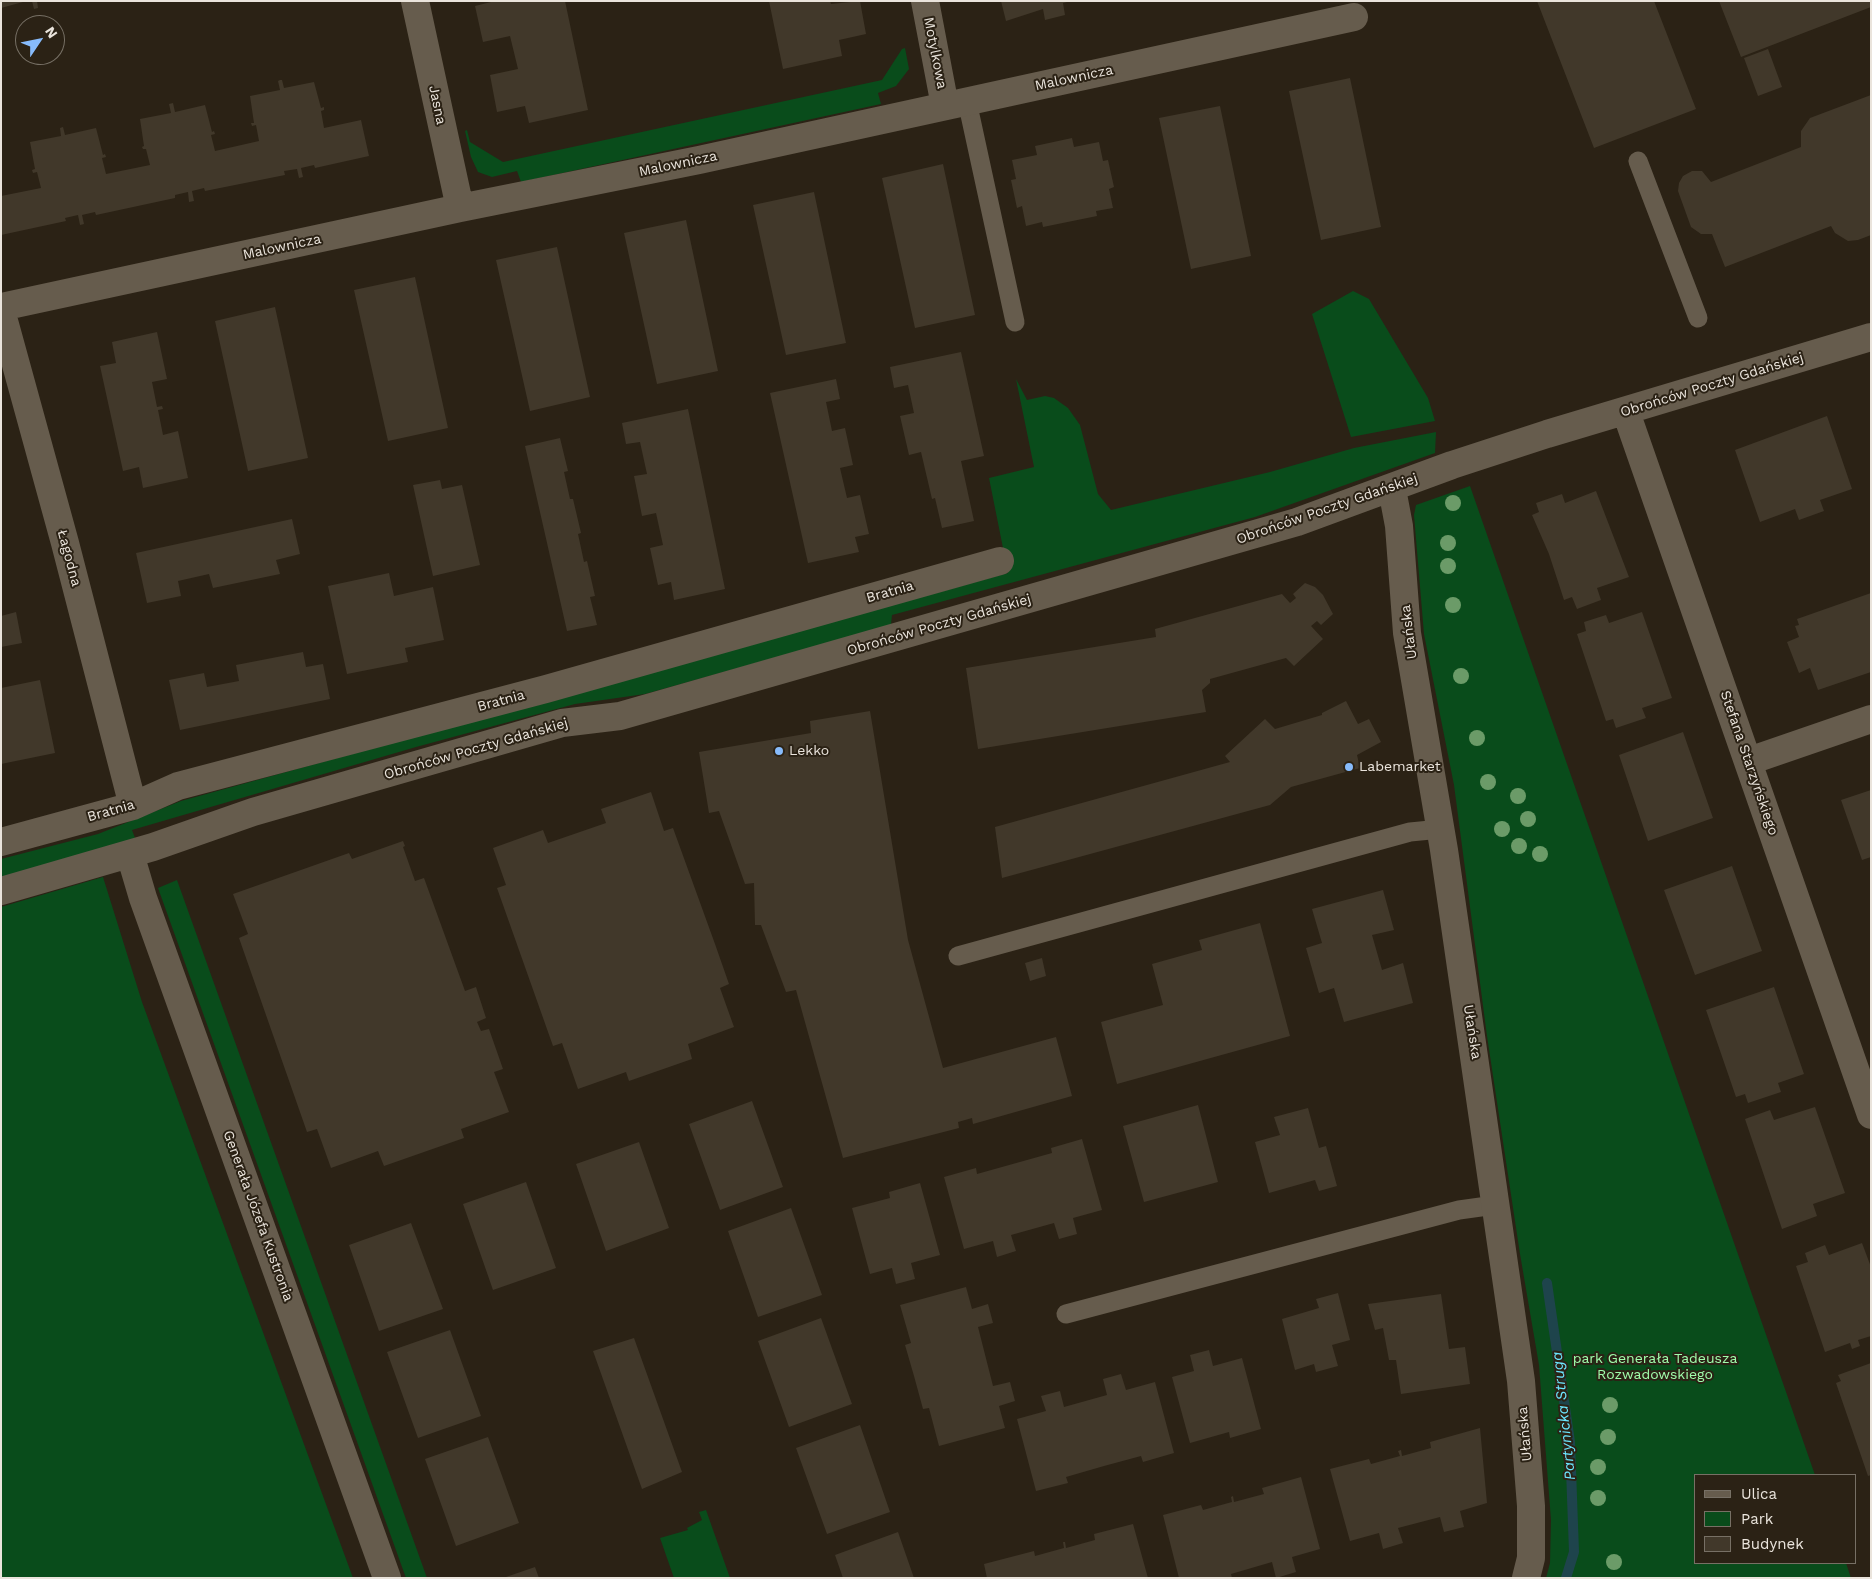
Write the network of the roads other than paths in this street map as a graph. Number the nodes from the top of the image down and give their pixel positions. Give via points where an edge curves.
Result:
1 (415, 1) edge
2 (925, 1) edge
3 (1354, 17) dead end
4 (956, 103) junction
5 (1638, 161) dead end
6 (460, 208) junction
7 (1, 308) edge
8 (1698, 318) dead end
9 (1015, 322) dead end
10 (1871, 337) edge
11 (1626, 412) junction
12 (1392, 489) junction
13 (1000, 561) dead end
14 (1871, 719) edge
15 (1749, 761) junction
16 (133, 806) junction
17 (1441, 829) junction
18 (1, 842) edge
19 (130, 854) junction
20 (1, 891) edge
21 (958, 956) dead end
22 (1871, 1115) edge
23 (1495, 1205) junction
24 (1066, 1314) dead end
25 (387, 1578) edge
26 (1526, 1578) edge

1 - 6 street, Jasna
2 - 4 street, Motylkowa
3 - 4 street, Malownicza
4 - 6 street, Malownicza via 699,160
4 - 9 lane
5 - 8 lane
6 - 7 street, Malownicza
7 - 16 street, Łagodna
10 - 11 street, Obrońców Poczty Gdańskiej
11 - 12 street, Obrońców Poczty Gdańskiej via 1547,434
11 - 15 street, Stefana Starzyńskiego
12 - 17 street, Ułańska via 1400,526 1407,633
12 - 19 street, Obrońców Poczty Gdańskiej via 1297,522 620,716 562,723 253,812
13 - 16 street, Bratnia via 546,689 178,786
14 - 15 street
15 - 22 street, Stefana Starzyńskiego
16 - 18 street, Bratnia
17 - 21 lane via 1410,832
17 - 23 street, Ułańska
19 - 20 street, Obrońców Poczty Gdańskiej
19 - 25 street, Generała Józefa Kustronia
23 - 24 lane via 1459,1210
23 - 26 street, Ułańska via 1521,1381 1531,1497 1531,1558

